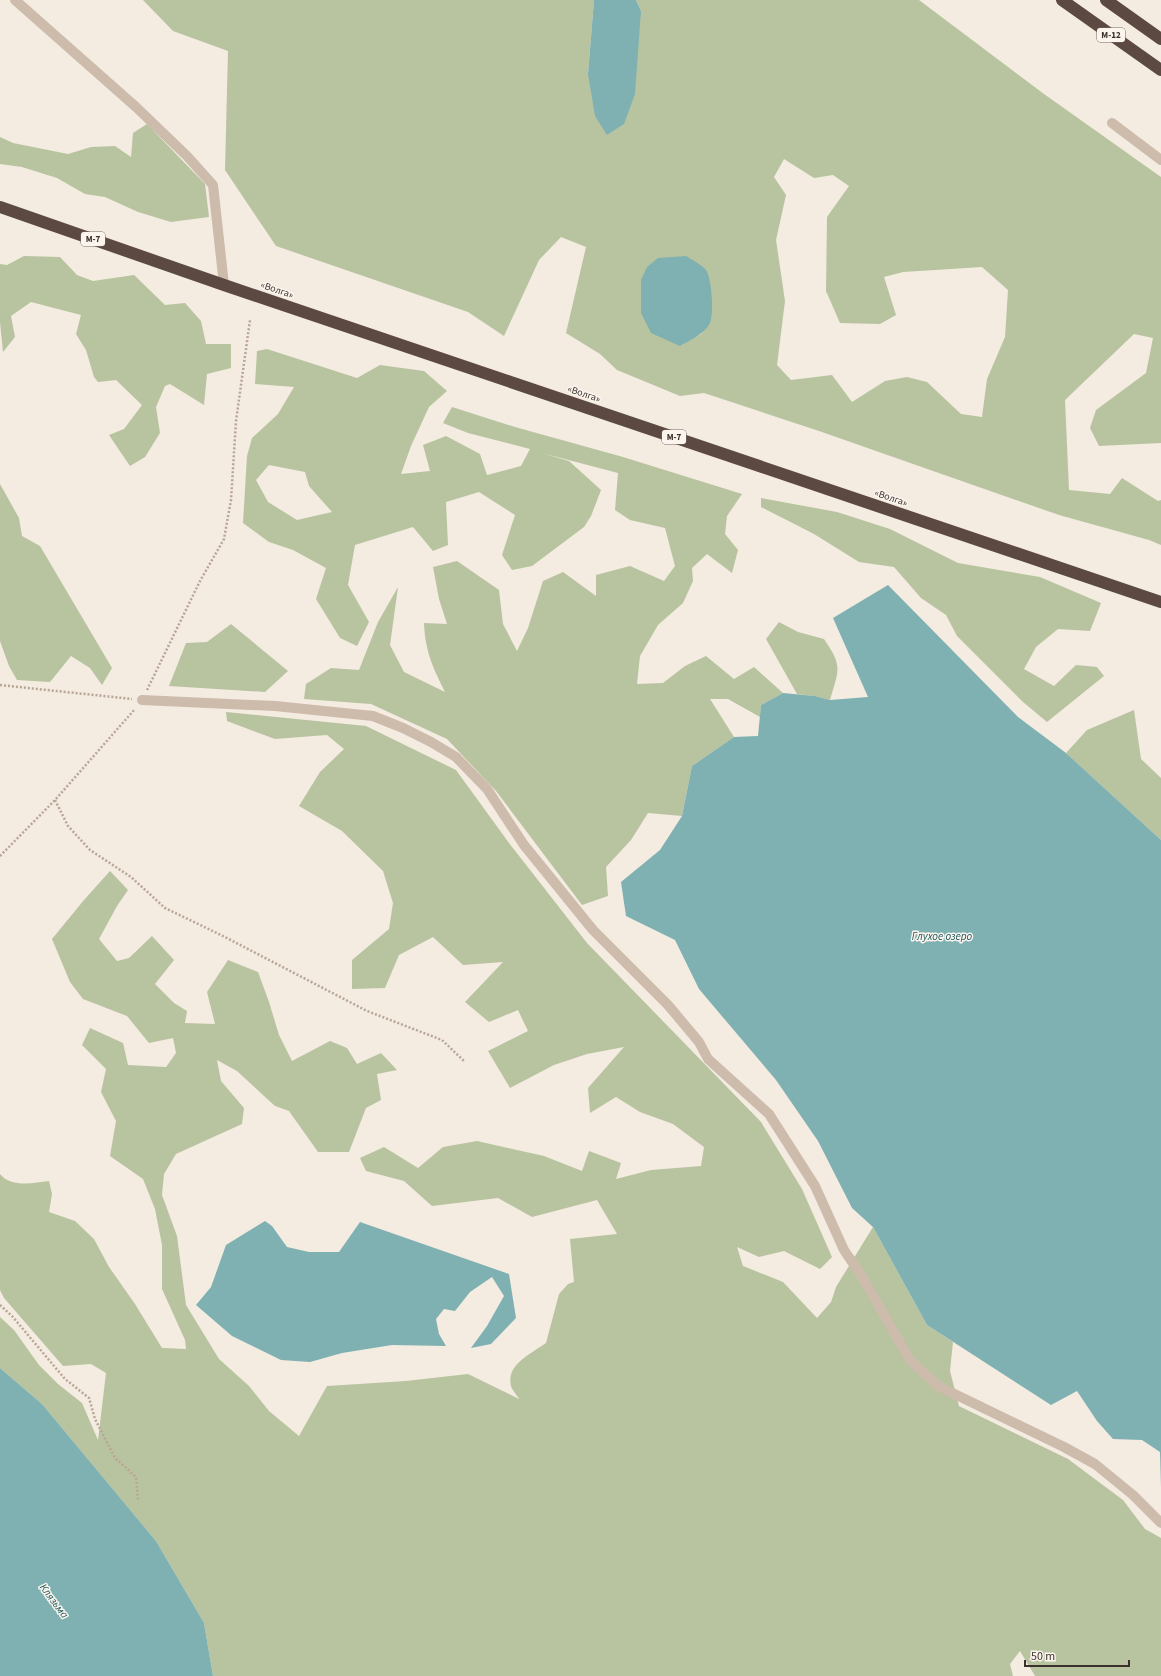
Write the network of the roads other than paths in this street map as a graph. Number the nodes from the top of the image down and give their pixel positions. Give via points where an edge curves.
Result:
1 (15, 0) edge
2 (1062, 0) edge
3 (1106, 0) edge
4 (1161, 39) edge
5 (1161, 70) edge
6 (1112, 123) dead end
7 (1161, 160) edge
8 (0, 207) edge
9 (224, 285) junction
10 (1161, 602) edge
11 (142, 700) road end
12 (1161, 1523) edge

1 - 9 street via 136,107 213,185
2 - 5 highway, М-12
3 - 4 highway, М-12
6 - 7 street
8 - 9 highway, «Волга» / М-7
9 - 10 highway, «Волга» / М-7
11 - 12 street via 275,706 373,716 404,728 456,758 487,789 524,845 593,930 668,1005 699,1042 708,1059 769,1114 815,1186 844,1250 910,1360 938,1386 1064,1446 1094,1464

